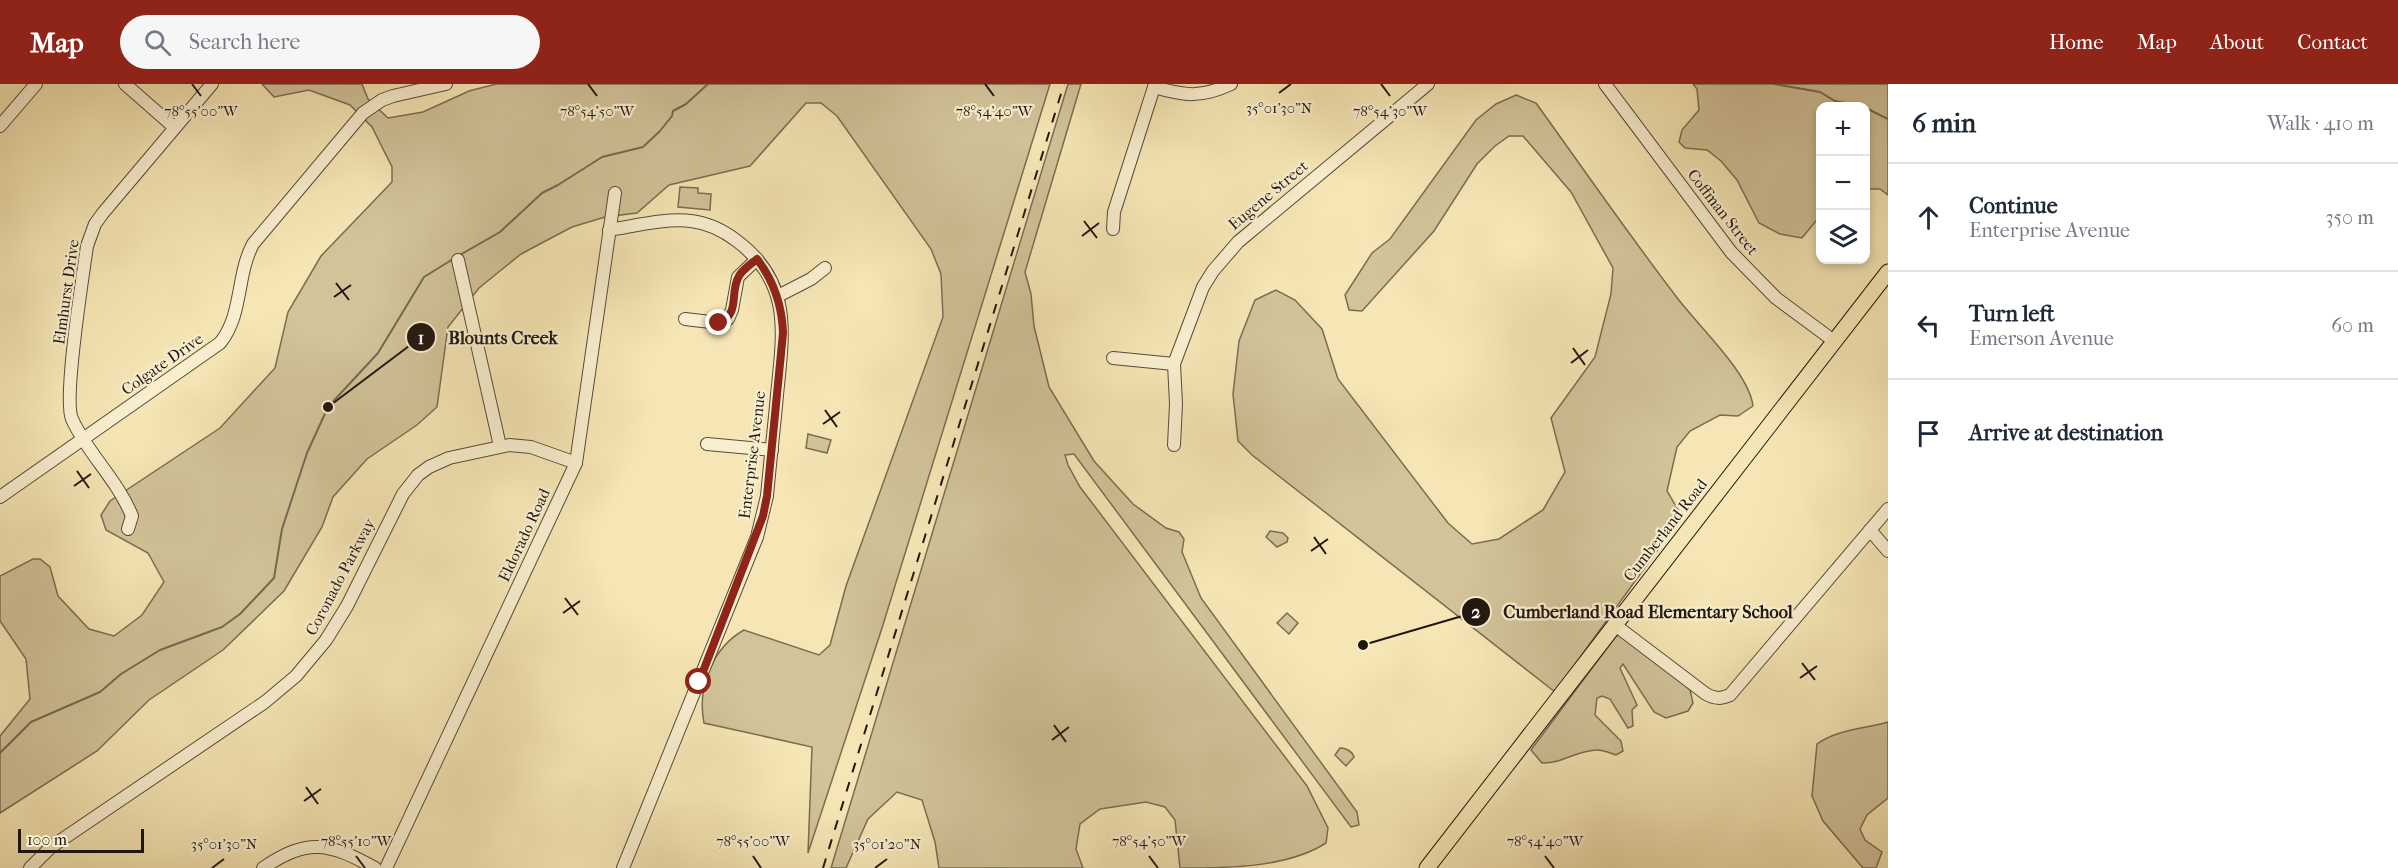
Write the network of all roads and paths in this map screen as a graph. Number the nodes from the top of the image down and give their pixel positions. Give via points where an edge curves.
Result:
1 (36, 84) edge
2 (125, 84) edge
3 (212, 84) edge
4 (446, 84) edge
5 (1231, 84) edge
6 (1428, 84) edge
7 (1605, 84) edge
8 (1154, 85) edge
9 (426, 86) edge
10 (0, 126) edge
11 (174, 127) junction
12 (615, 193) dead end
13 (1113, 229) dead end
14 (609, 230) junction
15 (757, 259) junction
16 (458, 260) dead end
17 (825, 268) dead end
18 (1888, 272) edge
19 (778, 296) junction
20 (685, 319) dead end
21 (1834, 341) junction
22 (1113, 358) dead end
23 (1174, 364) junction
24 (84, 439) junction
25 (707, 444) dead end
26 (1174, 445) dead end
27 (500, 446) junction
28 (772, 450) junction
29 (576, 463) junction
30 (0, 497) edge
31 (1888, 509) edge
32 (128, 529) dead end
33 (1870, 530) junction
34 (1888, 550) edge
35 (1615, 625) junction
36 (30, 868) edge
37 (263, 868) edge
38 (375, 868) edge
39 (386, 868) edge
40 (623, 868) edge
41 (1427, 868) edge

1 - 10 street
2 - 11 street
3 - 11 street, Elmhurst Drive
4 - 9 street, Colgate Drive
5 - 8 street via 1214,92 1182,95
6 - 23 street, Eugene Street via 1225,256 1203,287
7 - 21 street, Coffman Street via 1731,252 1776,298
8 - 13 street via 1114,212
9 - 24 street, Colgate Drive via 382,100 363,113 260,235 243,269 231,327 220,343
11 - 24 street, Elmhurst Drive via 103,213 87,246 69,403 71,417
12 - 14 street, Eldorado Road
14 - 15 street, Enterprise Avenue via 693,221 724,232
14 - 29 street, Eldorado Road
15 - 19 street, Enterprise Avenue
15 - 20 street via 738,277 728,319 719,323
16 - 27 street
17 - 19 street
18 - 21 main road, Cumberland Road
19 - 28 street, Enterprise Avenue via 783,333
21 - 35 main road, Cumberland Road
22 - 23 street
23 - 26 street
24 - 30 street, Colgate Drive
24 - 32 street, Elmhurst Drive via 124,495 132,516
25 - 28 street
27 - 29 street, Coronado Parkway via 531,447
27 - 36 street, Coronado Parkway via 440,462 409,485 337,624 314,657 281,690 59,841
28 - 40 street, Enterprise Avenue via 757,537
29 - 39 street, Eldorado Road
31 - 33 street
33 - 34 street
33 - 35 street via 1725,698 1712,698
35 - 41 main road, Cumberland Road
37 - 38 street via 292,850 317,846 338,850

